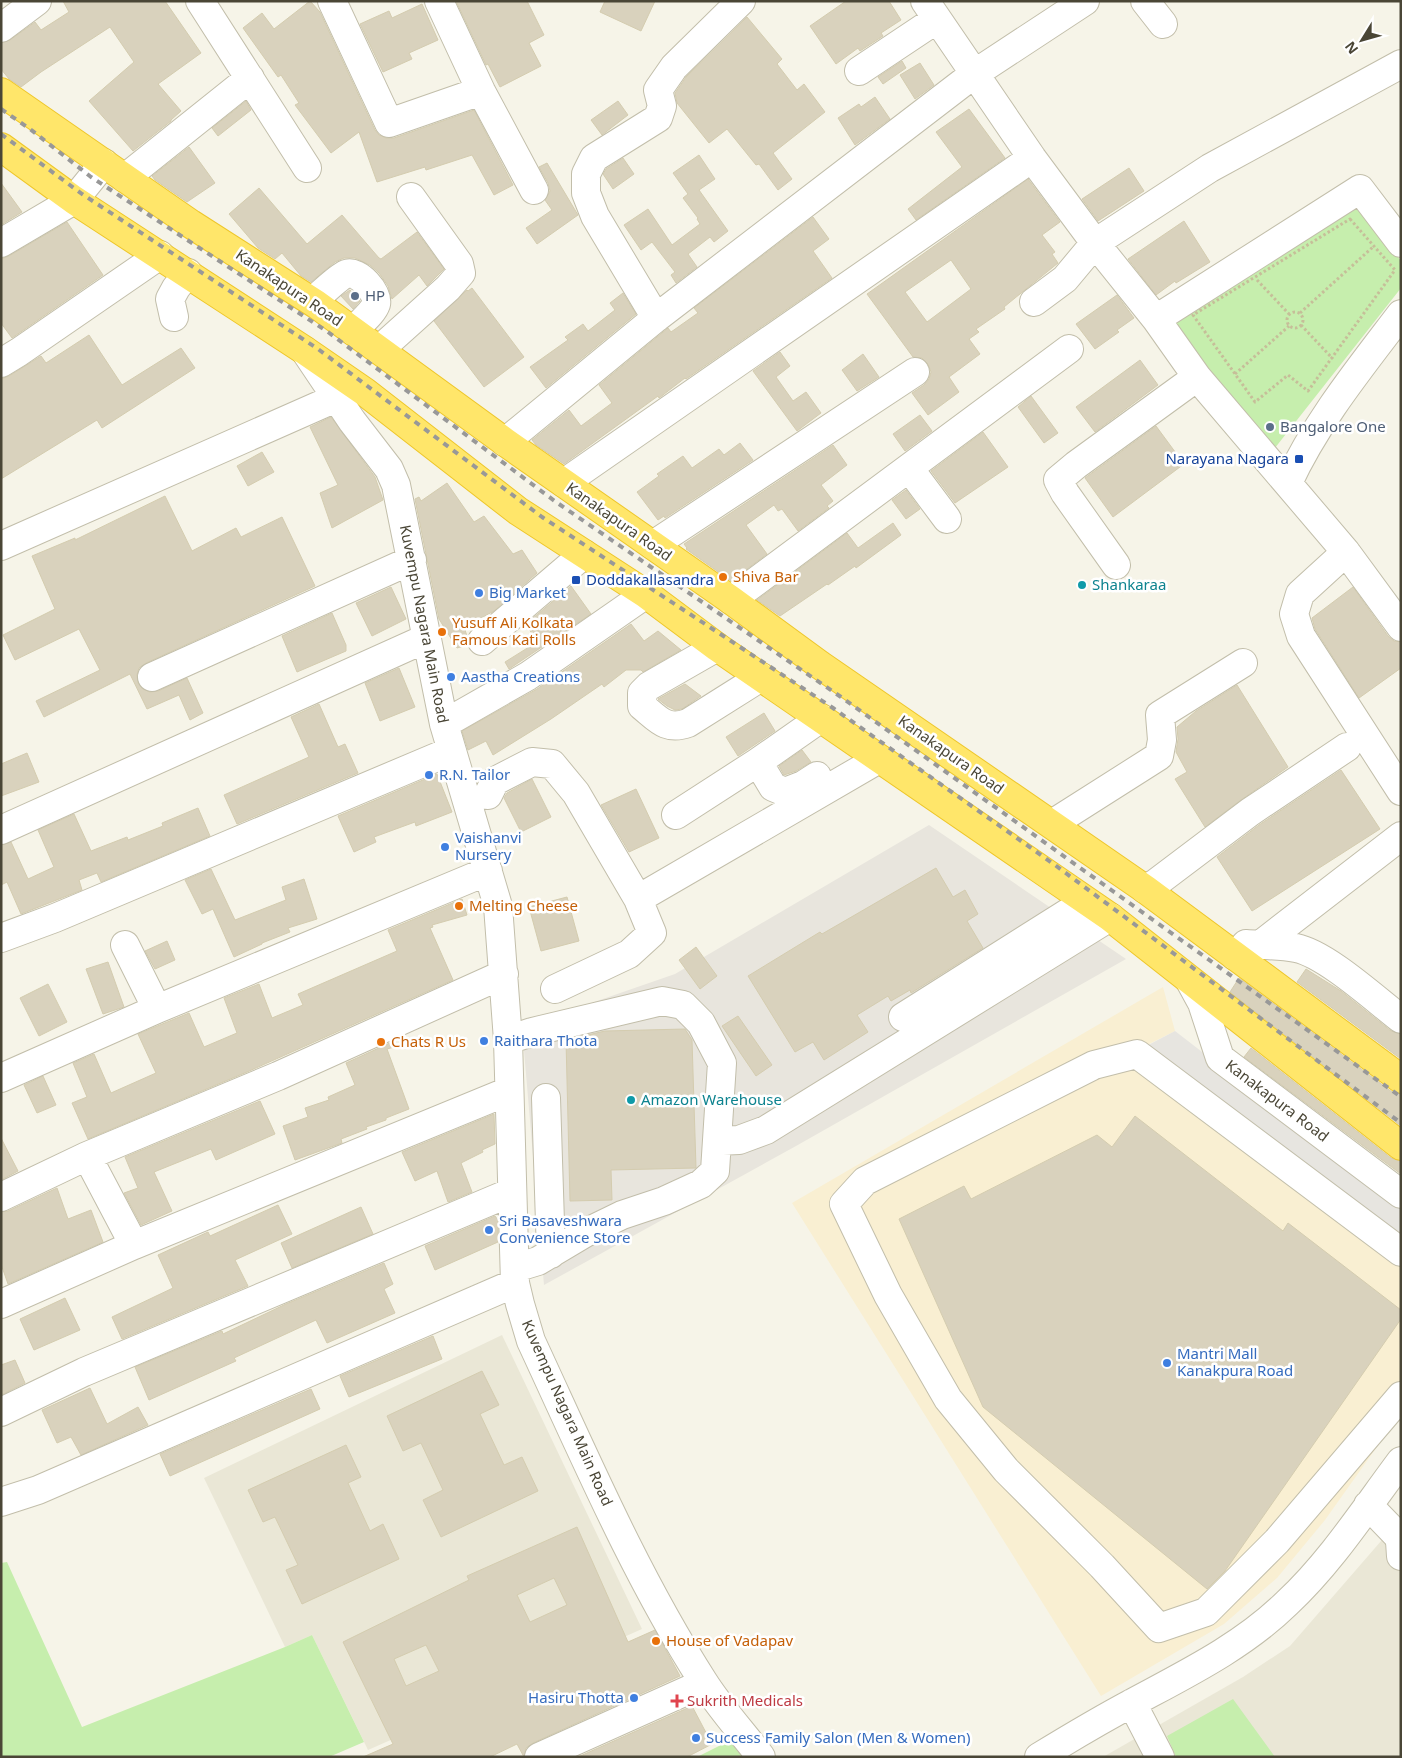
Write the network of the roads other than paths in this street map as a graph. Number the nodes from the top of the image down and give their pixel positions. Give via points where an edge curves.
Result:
1 (37, 1) edge
2 (200, 1) edge
3 (332, 1) edge
4 (439, 1) edge
5 (741, 1) edge
6 (1145, 1) edge
7 (1081, 2) edge
8 (931, 10) edge
9 (1163, 24) dead end
10 (1, 28) edge
11 (1401, 64) edge
12 (859, 71) dead end
13 (974, 74) junction
14 (250, 78) junction
15 (480, 90) junction
16 (1, 92) edge
17 (1, 147) edge
18 (1032, 158) junction
19 (307, 168) dead end
20 (115, 170) junction
21 (534, 190) dead end
22 (411, 197) dead end
23 (74, 200) junction
24 (1, 243) edge
25 (1095, 243) junction
26 (1401, 243) edge
27 (160, 255) junction
28 (188, 273) junction
29 (312, 301) junction
30 (1034, 302) dead end
31 (1401, 314) edge
32 (174, 317) dead end
33 (656, 318) junction
34 (1156, 319) junction
35 (353, 331) junction
36 (1068, 349) dead end
37 (304, 350) junction
38 (379, 350) junction
39 (1, 363) edge
40 (915, 372) dead end
41 (1197, 377) junction
42 (336, 398) junction
43 (505, 442) junction
44 (908, 468) junction
45 (564, 483) junction
46 (1288, 484) junction
47 (947, 519) dead end
48 (1, 546) edge
49 (653, 546) junction
50 (1346, 552) junction
51 (584, 554) junction
52 (412, 560) junction
53 (1116, 565) dead end
54 (646, 594) junction
55 (732, 600) junction
56 (1401, 627) edge
57 (427, 638) junction
58 (482, 641) dead end
59 (717, 647) junction
60 (1243, 663) dead end
61 (820, 665) junction
62 (152, 677) dead end
63 (761, 677) junction
64 (796, 701) junction
65 (821, 718) junction
66 (444, 724) junction
67 (1347, 747) dead end
68 (452, 752) junction
69 (871, 753) junction
70 (758, 762) junction
71 (1401, 792) edge
72 (488, 795) dead end
73 (676, 815) dead end
74 (1052, 824) junction
75 (1, 830) edge
76 (1401, 836) edge
77 (488, 871) junction
78 (1145, 889) junction
79 (638, 899) junction
80 (1085, 902) junction
81 (1110, 917) junction
82 (1, 938) edge
83 (125, 945) dead end
84 (1260, 945) junction
85 (1235, 956) junction
86 (504, 974) junction
87 (1190, 980) junction
88 (555, 989) dead end
89 (157, 1009) junction
90 (903, 1017) dead end
91 (1401, 1019) edge
92 (508, 1040) junction
93 (1, 1078) edge
94 (1401, 1079) edge
95 (509, 1091) junction
96 (546, 1098) dead end
97 (717, 1141) junction
98 (1401, 1146) edge
99 (87, 1156) junction
100 (512, 1192) junction
101 (1401, 1194) edge
102 (1, 1197) edge
103 (134, 1245) junction
104 (1401, 1252) edge
105 (551, 1254) junction
106 (515, 1275) junction
107 (1, 1304) edge
108 (1401, 1396) edge
109 (1, 1412) edge
110 (1401, 1461) edge
111 (1, 1502) edge
112 (1368, 1505) junction
113 (1401, 1556) edge
114 (704, 1683) junction
115 (1132, 1703) junction
116 (1152, 1754) edge
117 (540, 1757) edge
118 (761, 1757) edge
119 (1039, 1757) edge

1 - 10 street
2 - 14 street
3 - 15 street via 389,123
4 - 15 street
5 - 33 street via 674,67 658,90 662,106 658,118 594,158 586,174 586,194 595,216
6 - 9 street
7 - 13 street
8 - 12 street
8 - 13 street
11 - 25 street via 1210,168
13 - 18 street
13 - 33 street
14 - 19 street
14 - 20 street
15 - 21 street
16 - 20 highway, Kanakapura Road
17 - 23 highway, Kanakapura Road
18 - 25 street
18 - 45 street
20 - 23 street
20 - 29 highway, Kanakapura Road via 191,224
22 - 38 street via 459,264 461,273
23 - 24 street
23 - 27 highway, Kanakapura Road
25 - 30 street via 1065,279
25 - 34 street
26 - 34 street via 1360,189
27 - 28 highway, Kanakapura Road
27 - 39 street
28 - 32 street via 170,300
28 - 37 highway, Kanakapura Road
29 - 35 highway, Kanakapura Road
29 - 35 street via 346,274 358,275 377,300
31 - 46 street via 1348,384 1299,459
33 - 43 street
34 - 41 street
35 - 38 highway, Kanakapura Road
36 - 44 street
37 - 42 street, Kuvempu Nagara Main Road
37 - 51 highway, Kanakapura Road via 365,392 518,511
38 - 43 highway, Kanakapura Road
40 - 49 street
41 - 46 street
41 - 53 street via 1058,480
42 - 48 street
42 - 52 street, Kuvempu Nagara Main Road via 389,469 396,485
43 - 45 highway, Kanakapura Road
44 - 47 street
44 - 55 street
45 - 49 highway, Kanakapura Road
46 - 50 street
49 - 55 highway, Kanakapura Road
50 - 56 street
50 - 71 street via 1300,594 1294,614 1301,636
51 - 54 highway, Kanakapura Road
51 - 58 street
52 - 57 street, Kuvempu Nagara Main Road
52 - 62 street
54 - 59 highway, Kanakapura Road
54 - 66 street via 528,676
55 - 61 highway, Kanakapura Road
57 - 66 street, Kuvempu Nagara Main Road
57 - 75 street
59 - 63 highway, Kanakapura Road
59 - 63 street via 649,686 642,693 642,706 664,724 679,727
60 - 74 street via 1160,716 1162,740 1159,756
61 - 64 highway
61 - 74 highway, Kanakapura Road
63 - 64 highway, Kanakapura Road
64 - 65 highway, Kanakapura Road
65 - 69 highway, Kanakapura Road
65 - 70 street
66 - 68 street, Kuvempu Nagara Main Road
67 - 78 street via 1250,812
68 - 77 street, Kuvempu Nagara Main Road
68 - 82 street
69 - 70 street via 785,792 773,787
69 - 79 street
69 - 80 highway, Kanakapura Road
70 - 73 street
72 - 79 street via 495,781 532,762 552,764 576,793
74 - 78 highway, Kanakapura Road
76 - 84 street
77 - 86 street, Kuvempu Nagara Main Road via 498,906
77 - 89 street
78 - 85 highway, Kanakapura Road
79 - 88 street via 652,933 629,954
80 - 81 highway, Kanakapura Road
80 - 90 street
81 - 87 highway, Kanakapura Road
81 - 97 street via 766,1130 740,1140
83 - 89 street
84 - 85 street via 1246,944
84 - 91 street via 1297,948 1317,956
85 - 94 highway, Kanakapura Road
86 - 92 street, Kuvempu Nagara Main Road
86 - 99 street via 278,1076
87 - 98 highway, Kanakapura Road
87 - 101 street, Kanakapura Road via 1202,1003 1220,1058
89 - 93 street
92 - 95 street, Kuvempu Nagara Main Road
92 - 97 street via 662,1001 683,1005 701,1023 722,1063
95 - 100 street, Kuvempu Nagara Main Road
95 - 103 street
96 - 105 street
97 - 105 street via 715,1171 701,1184 664,1202 622,1215
99 - 102 street
99 - 103 street
100 - 106 street, Kuvempu Nagara Main Road
100 - 109 street via 84,1372
103 - 107 street
104 - 108 street via 1137,1054 1094,1065 873,1176 844,1204 888,1295 948,1399 1006,1470 1159,1628 1206,1612 1277,1541
105 - 106 street
106 - 111 street via 38,1490
106 - 114 street, Kuvempu Nagara Main Road via 532,1341 577,1440 659,1607
110 - 112 street
112 - 113 street via 1397,1535
112 - 115 street via 1326,1562 1286,1604 1224,1652
114 - 117 street
114 - 118 street, Kuvempu Nagara Main Road
115 - 116 street
115 - 119 street

